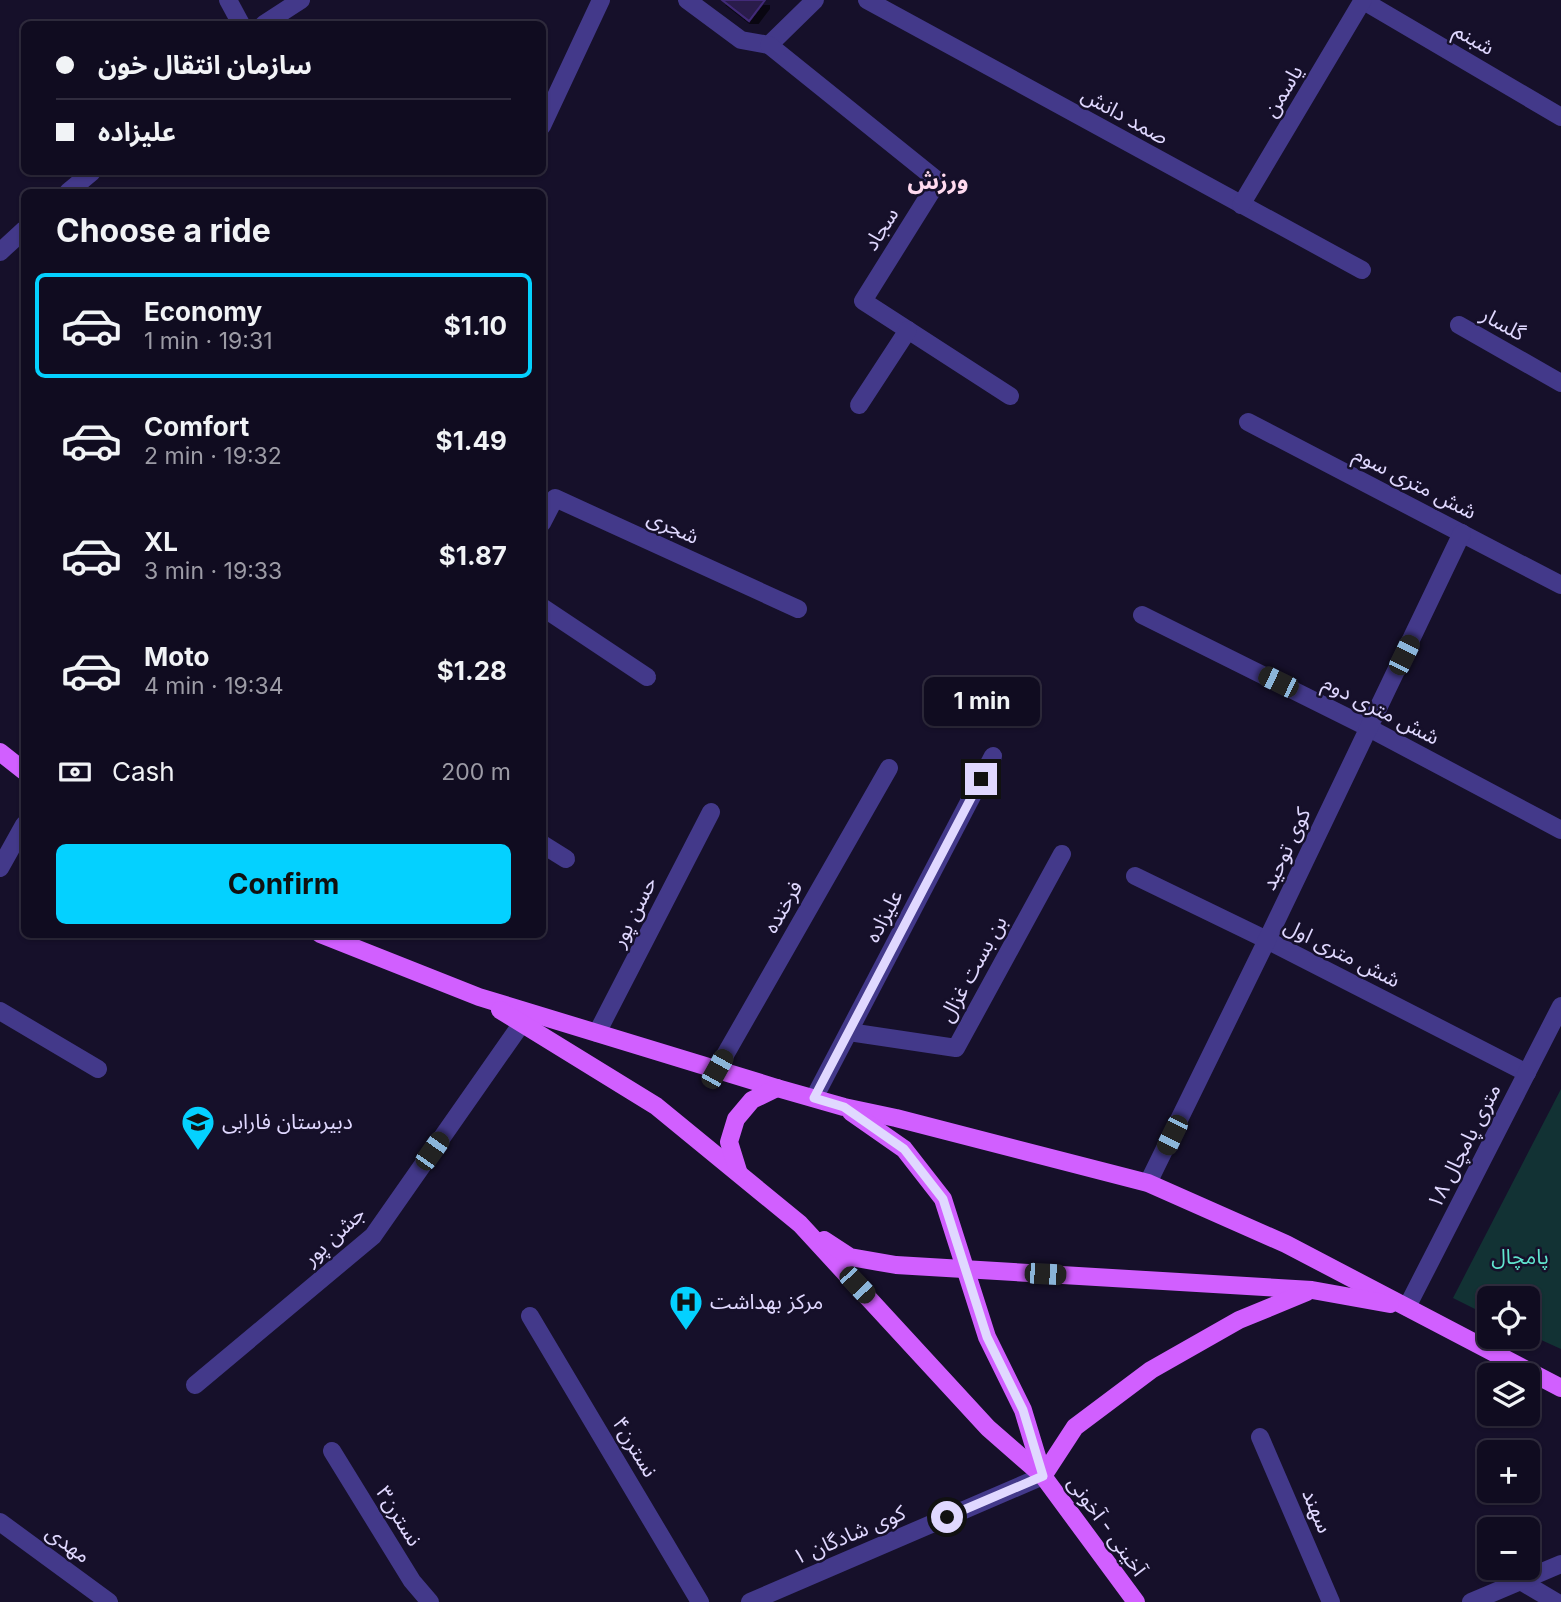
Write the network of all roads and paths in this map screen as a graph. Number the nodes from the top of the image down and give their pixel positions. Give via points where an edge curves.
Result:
1 (228, 0) edge
2 (301, 0) edge
3 (601, 0) edge
4 (687, 0) edge
5 (815, 0) edge
6 (867, 0) edge
7 (1363, 0) edge
8 (239, 21) edge
9 (269, 21) edge
10 (769, 45) junction
11 (546, 117) edge
12 (1561, 117) edge
13 (88, 175) edge
14 (72, 189) edge
15 (1241, 205) junction
16 (21, 233) edge
17 (0, 252) edge
18 (1362, 270) dead end
19 (1459, 326) dead end
20 (908, 330) junction
21 (1561, 383) edge
22 (1010, 396) dead end
23 (859, 405) dead end
24 (1248, 422) dead end
25 (546, 516) edge
26 (1462, 533) junction
27 (1561, 585) edge
28 (798, 609) dead end
29 (546, 610) edge
30 (1142, 615) dead end
31 (647, 677) dead end
32 (1369, 728) junction
33 (0, 752) edge
34 (993, 756) dead end
35 (888, 768) dead end
36 (21, 769) edge
37 (711, 812) dead end
38 (21, 830) edge
39 (1561, 830) edge
40 (546, 846) edge
41 (1062, 854) dead end
42 (566, 859) dead end
43 (0, 868) edge
44 (1135, 876) dead end
45 (345, 939) edge
46 (1267, 940) junction
47 (480, 997) junction
48 (1561, 1006) edge
49 (0, 1011) edge
50 (522, 1023) junction
51 (849, 1032) junction
52 (597, 1033) junction
53 (98, 1069) dead end
54 (717, 1069) junction
55 (1527, 1073) junction
56 (777, 1088) junction
57 (814, 1098) junction
58 (844, 1107) junction
59 (738, 1171) junction
60 (1148, 1183) junction
61 (800, 1224) junction
62 (965, 1270) junction
63 (1312, 1290) junction
64 (1407, 1307) junction
65 (530, 1316) dead end
66 (195, 1385) dead end
67 (1561, 1388) edge
68 (1260, 1437) dead end
69 (332, 1451) dead end
70 (1043, 1476) junction
71 (0, 1522) edge
72 (1561, 1564) edge
73 (1540, 1572) edge
74 (1520, 1580) junction
75 (784, 1595) edge
76 (109, 1602) edge
77 (430, 1602) edge
78 (700, 1602) edge
79 (750, 1602) edge
80 (1136, 1602) edge
81 (1331, 1602) edge
82 (1471, 1602) edge
83 (1530, 1602) edge
84 (1556, 1602) edge

1 - 8 street
2 - 9 street
3 - 11 street
4 - 10 street via 741,40
5 - 10 street
6 - 15 street, صمد دانش
7 - 12 street, شبنم
7 - 15 street, یاسمن
10 - 20 street, سجاد via 938,181 863,301
13 - 14 street
15 - 18 street, صمد دانش
16 - 17 street
19 - 21 street, گلسار
20 - 22 street, سجاد
20 - 23 street
24 - 26 street, شش متری سوم
25 - 28 street, شجری via 555,499
26 - 27 street, شش متری سوم
26 - 32 street, کوی توحید
29 - 31 street
30 - 32 street, شش متری دوم
32 - 39 street, شش متری دوم
32 - 46 street, کوی توحید
33 - 36 main road
34 - 51 street, علیزاده
35 - 54 street, فرخنده
37 - 52 street, حسن پور
38 - 43 street
40 - 42 street
41 - 51 street, بن بست غزال via 956,1048
44 - 46 street, شش متری اول
45 - 47 main road
46 - 55 street, شش متری اول
46 - 60 street, کوی توحید
47 - 50 main road
47 - 52 main road
48 - 55 street, ۱۸ متری پامچال
49 - 53 street
50 - 59 main road via 656,1106
50 - 66 street, جشن پور via 373,1236
51 - 57 street, علیزاده
52 - 54 main road
54 - 56 main road
55 - 64 street, ۱۸ متری پامچال
56 - 57 main road
56 - 59 main road via 752,1100 736,1119 729,1142
57 - 58 main road
58 - 60 main road
58 - 62 main road via 904,1149 943,1199
59 - 61 main road
60 - 64 main road via 1286,1244
61 - 62 main road via 850,1257
61 - 70 main road via 988,1428
62 - 63 main road
62 - 70 main road via 987,1337 1023,1410
63 - 64 main road
63 - 70 main road via 1239,1320 1151,1370 1075,1427
64 - 67 main road
65 - 78 street, نسترن۴
68 - 81 street, سهند
69 - 77 street, نسترن۳ via 412,1581
70 - 75 street, کوی شادگان ۱
70 - 80 main road, آخینی - آخونی
71 - 76 street, مهدی
72 - 73 street
74 - 82 street
74 - 83 street
74 - 84 street
75 - 79 street, کوی شادگان ۱

